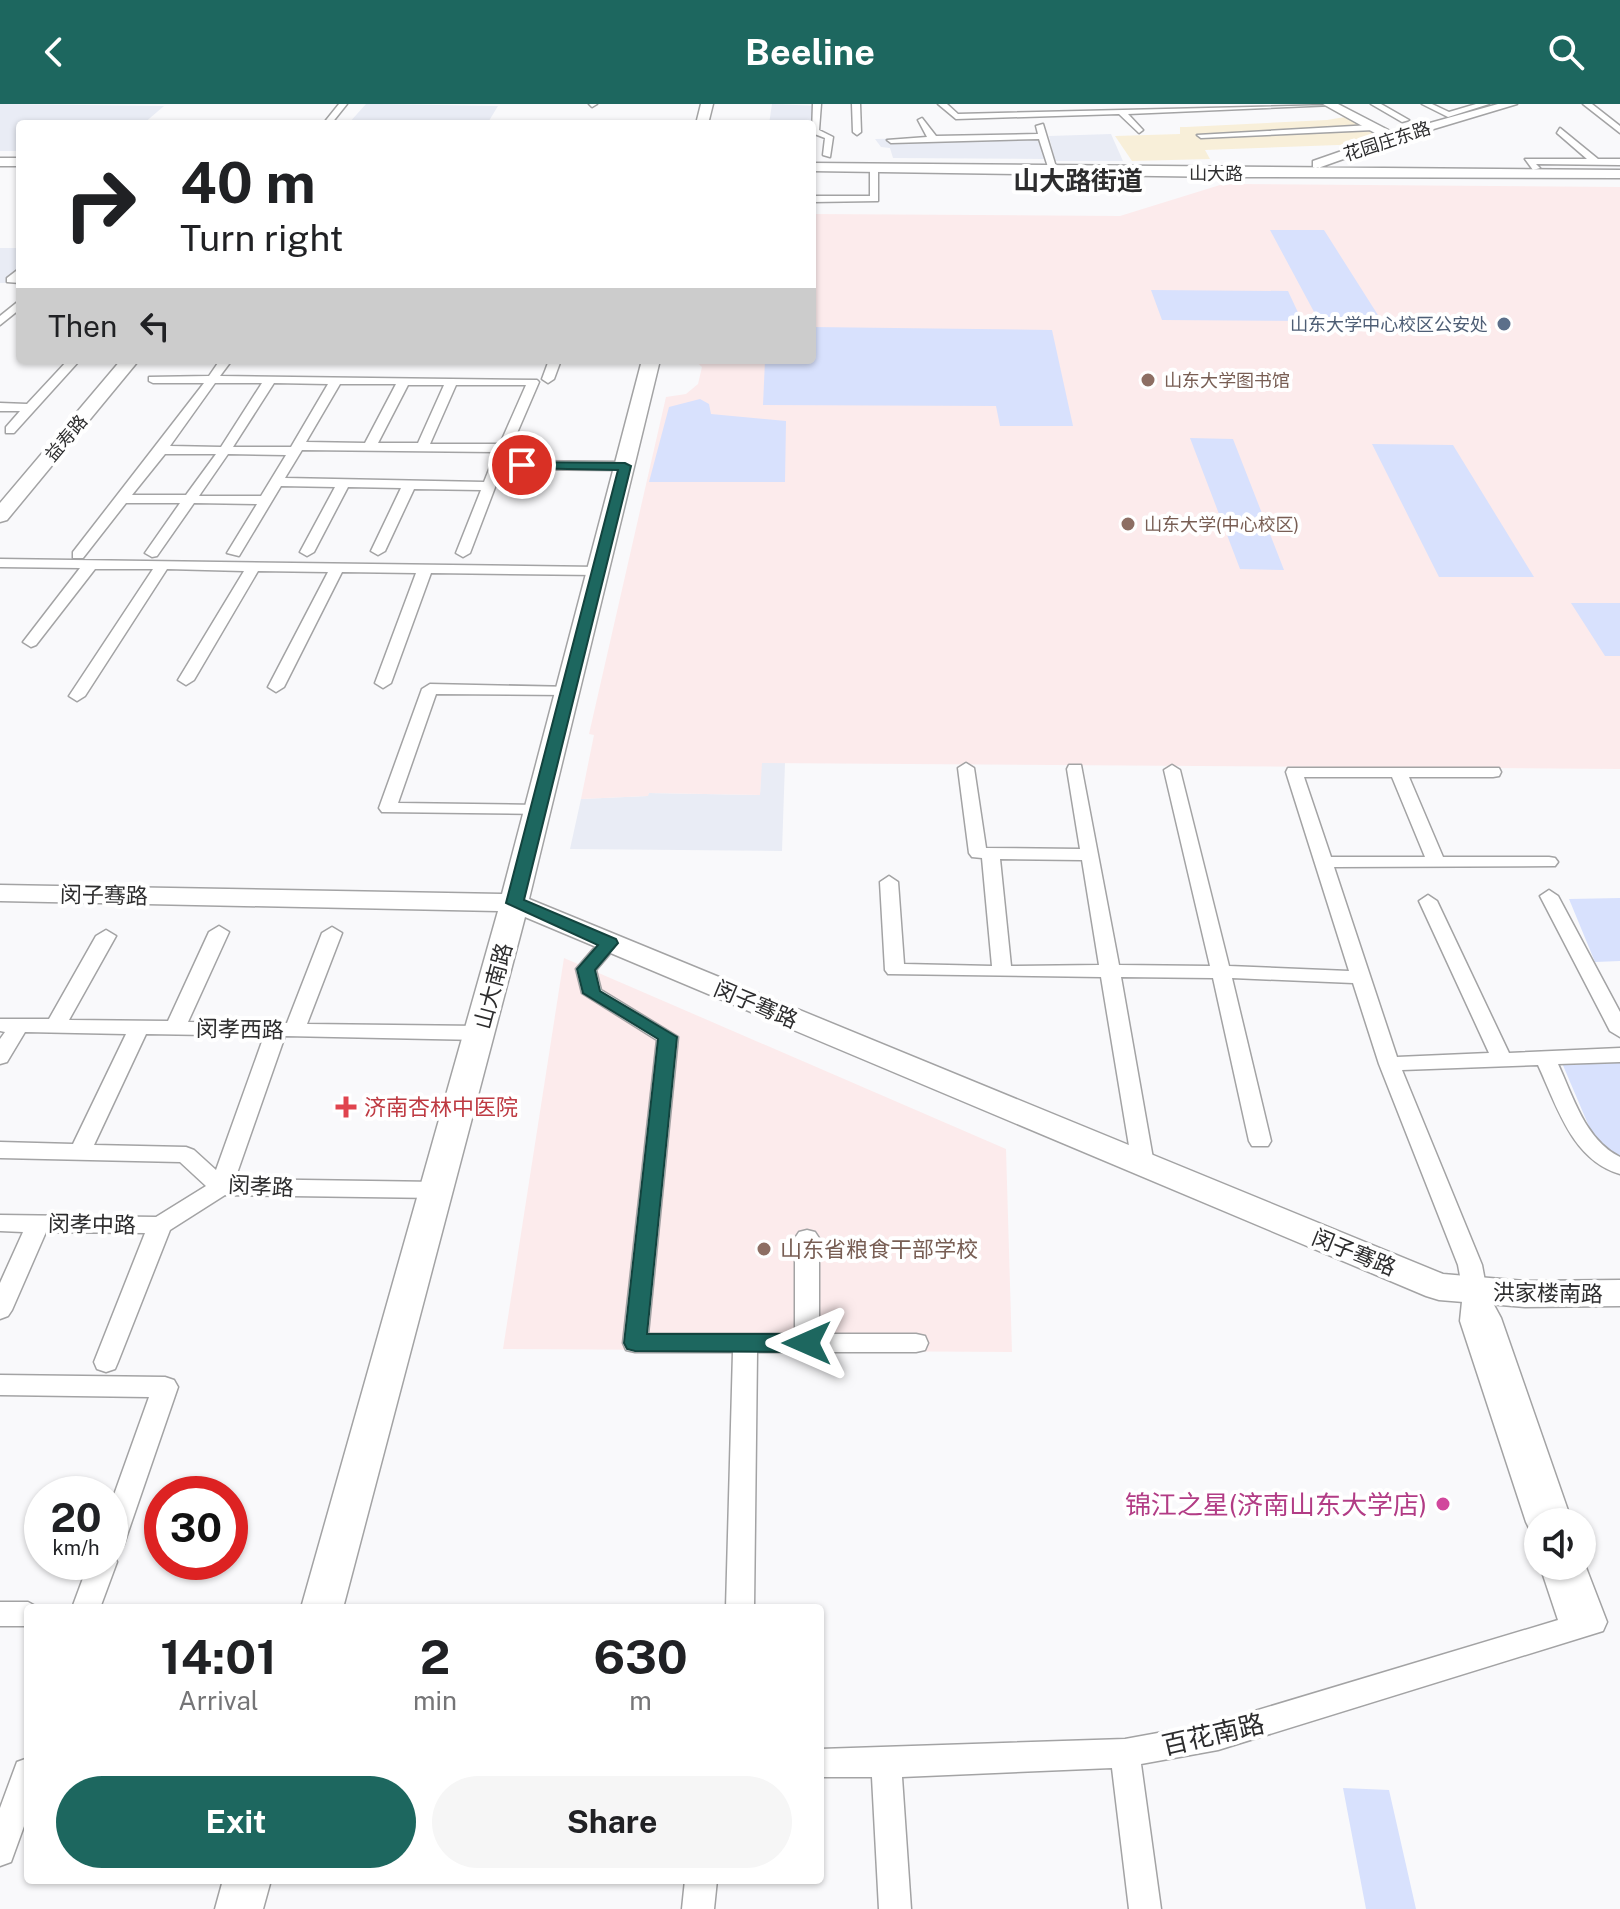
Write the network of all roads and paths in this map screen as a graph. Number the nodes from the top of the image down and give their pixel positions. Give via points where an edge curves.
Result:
1 (343, 104) edge
2 (856, 104) edge
3 (942, 104) edge
4 (1027, 104) edge
5 (1075, 104) edge
6 (1329, 104) edge
7 (1375, 104) edge
8 (1426, 104) edge
9 (1485, 104) edge
10 (1511, 104) edge
11 (1587, 104) edge
12 (1268, 105) edge
13 (1217, 106) edge
14 (1178, 107) edge
15 (1122, 108) edge
16 (1166, 110) junction
17 (1035, 116) junction
18 (972, 118) dead end
19 (1287, 118) dead end
20 (1084, 119) junction
21 (1230, 119) dead end
22 (330, 120) edge
23 (922, 120) dead end
24 (1405, 120) dead end
25 (1180, 122) dead end
26 (1371, 128) junction
27 (1603, 129) dead end
28 (1139, 130) dead end
29 (1620, 130) edge
30 (816, 131) edge
31 (1560, 131) dead end
32 (857, 132) dead end
33 (1201, 135) dead end
34 (1044, 136) junction
35 (1393, 137) junction
36 (1611, 137) dead end
37 (980, 138) junction
38 (933, 139) junction
39 (891, 140) dead end
40 (827, 155) dead end
41 (1595, 161) junction
42 (1620, 162) edge
43 (816, 166) edge
44 (816, 166) edge
45 (1052, 167) junction
46 (1310, 167) junction
47 (874, 168) junction
48 (1536, 168) junction
49 (1620, 171) edge
50 (816, 199) edge
51 (13, 308) edge
52 (0, 322) edge
53 (70, 364) edge
54 (127, 364) edge
55 (223, 364) edge
56 (554, 364) edge
57 (650, 364) edge
58 (278, 376) junction
59 (153, 379) dead end
60 (212, 379) junction
61 (548, 379) dead end
62 (336, 380) junction
63 (404, 381) junction
64 (452, 381) junction
65 (0, 407) edge
66 (30, 408) junction
67 (10, 430) dead end
68 (296, 448) junction
69 (369, 448) junction
70 (422, 448) junction
71 (504, 448) junction
72 (161, 450) junction
73 (225, 450) junction
74 (497, 465) junction
75 (625, 466) junction
76 (276, 482) junction
77 (344, 483) junction
78 (410, 484) junction
79 (489, 486) junction
80 (122, 499) junction
81 (189, 500) junction
82 (265, 500) junction
83 (0, 516) edge
84 (378, 551) dead end
85 (307, 552) dead end
86 (234, 553) dead end
87 (463, 553) dead end
88 (157, 559) junction
89 (84, 560) junction
90 (0, 563) edge
91 (254, 566) junction
92 (337, 568) junction
93 (425, 569) junction
94 (598, 571) junction
95 (31, 642) dead end
96 (186, 680) dead end
97 (383, 683) dead end
98 (276, 687) dead end
99 (568, 690) junction
100 (77, 696) dead end
101 (966, 768) dead end
102 (1075, 769) dead end
103 (1172, 770) dead end
104 (1398, 772) junction
105 (1493, 772) dead end
106 (538, 810) junction
107 (990, 853) junction
108 (1090, 855) junction
109 (1323, 862) junction
110 (1436, 862) junction
111 (1549, 862) dead end
112 (889, 882) dead end
113 (0, 893) edge
114 (1549, 896) dead end
115 (1428, 901) dead end
116 (515, 903) junction
117 (219, 932) dead end
118 (332, 933) dead end
119 (106, 936) dead end
120 (609, 943) junction
121 (1110, 971) junction
122 (1009, 972) junction
123 (1221, 972) junction
124 (1361, 977) junction
125 (9, 1026) edge
126 (55, 1026) junction
127 (139, 1027) junction
128 (175, 1028) junction
129 (286, 1030) junction
130 (1620, 1031) edge
131 (480, 1033) junction
132 (1620, 1055) edge
133 (0, 1057) edge
134 (1545, 1058) junction
135 (1502, 1060) junction
136 (1389, 1064) junction
137 (1260, 1141) dead end
138 (0, 1150) edge
139 (80, 1152) junction
140 (1143, 1164) junction
141 (1620, 1166) edge
142 (221, 1187) junction
143 (437, 1190) junction
144 (0, 1223) edge
145 (38, 1224) junction
146 (160, 1225) junction
147 (807, 1238) dead end
148 (1475, 1292) junction
149 (1619, 1296) edge
150 (0, 1310) edge
151 (745, 1343) junction
152 (807, 1343) junction
153 (916, 1343) dead end
154 (106, 1362) dead end
155 (0, 1385) edge
156 (128, 1493) edge
157 (1534, 1508) edge
158 (1554, 1508) edge
159 (96, 1580) edge
160 (1561, 1580) edge
161 (1576, 1580) edge
162 (87, 1604) edge
163 (323, 1604) edge
164 (740, 1604) edge
165 (0, 1614) edge
166 (24, 1614) edge
167 (1584, 1625) junction
168 (1125, 1753) junction
169 (824, 1763) edge
170 (886, 1763) junction
171 (24, 1783) edge
172 (0, 1851) edge
173 (246, 1884) edge
174 (701, 1884) edge
175 (239, 1909) edge
176 (698, 1909) edge
177 (895, 1909) edge
178 (1145, 1909) edge

1 - 22 street
2 - 32 street
3 - 17 street via 956,117
4 - 17 street
5 - 20 street
6 - 12 street
6 - 26 main road
7 - 24 street
8 - 9 street via 1448,115
10 - 35 main road, 花园庄东路
11 - 29 street
12 - 13 street
12 - 19 street
13 - 14 street
13 - 21 street
14 - 16 street
15 - 16 street
15 - 20 street
15 - 28 street
16 - 25 street
17 - 20 street
17 - 34 street
18 - 37 street
23 - 38 street
26 - 33 street
26 - 35 main road
27 - 36 street
30 - 40 street via 829,137
31 - 41 street
34 - 37 street
34 - 45 street
35 - 46 main road, 花园庄东路
37 - 38 street
38 - 39 street
41 - 42 street
41 - 48 street via 1528,161
43 - 45 main road, 山大路
44 - 47 main road, 山大路
45 - 46 main road, 山大路
46 - 48 main road, 山大路
47 - 49 main road, 山大路
47 - 50 street via 875,199
48 - 49 main road, 山大路
51 - 52 street
53 - 66 street
54 - 83 main road, 益寿路
55 - 60 street
56 - 61 street
57 - 75 main road, 山大南路
58 - 60 street
58 - 62 street
58 - 73 street
59 - 60 street
60 - 72 street
62 - 63 street
62 - 68 street
63 - 64 street
63 - 69 street
64 - 70 street
64 - 71 street via 533,382
65 - 66 street
66 - 67 street
68 - 69 street
68 - 73 street
68 - 76 street
69 - 70 street
70 - 71 street
71 - 74 street
72 - 73 street
72 - 80 street
73 - 81 street
74 - 75 street
74 - 79 street
75 - 94 main road, 山大南路
76 - 77 street
76 - 82 street
77 - 78 street
77 - 85 street
78 - 79 street
78 - 84 street
79 - 87 street
80 - 81 street
80 - 89 street
81 - 82 street
81 - 88 street
82 - 86 street
88 - 89 street
88 - 91 street
88 - 100 street
89 - 90 street
89 - 95 street
91 - 92 street
91 - 96 street
92 - 93 street
92 - 98 street
93 - 94 street
93 - 97 street
94 - 99 main road, 山大南路
99 - 106 main road, 山大南路
99 - 106 street via 430,689 388,808
101 - 107 street via 978,853
102 - 108 street
103 - 123 street
104 - 105 street
104 - 109 street via 1294,772
104 - 110 street
106 - 116 main road, 山大南路
107 - 108 street
107 - 122 street via 1002,972
108 - 121 street
109 - 110 street
109 - 124 street
110 - 111 street
112 - 122 street via 895,970
113 - 116 main road, 闵子骞路
114 - 130 street
115 - 135 street
116 - 120 main road, 闵子骞路
116 - 131 main road, 山大南路
117 - 128 street
118 - 129 street
119 - 126 street
120 - 140 main road, 闵子骞路
120 - 151 street via 586,969 592,993 668,1037 635,1343
121 - 122 street
121 - 123 street
121 - 140 street
123 - 124 street
123 - 137 street
124 - 136 street
125 - 126 street, 闵孝西路
125 - 133 street
126 - 127 street, 闵孝西路
127 - 128 street, 闵孝西路
127 - 139 street
128 - 129 street, 闵孝西路
129 - 131 street, 闵孝西路
129 - 142 street
131 - 143 main road, 山大南路
132 - 134 street
134 - 135 street
134 - 141 street via 1587,1143 1608,1163
135 - 136 street
136 - 148 street via 1470,1265
138 - 139 street, 闵孝路
139 - 142 street, 闵孝路 via 186,1155
140 - 148 main road, 闵子骞路 via 1439,1287
142 - 143 street, 闵孝路
142 - 146 street, 闵孝中路
143 - 163 main road, 山大南路
144 - 145 street, 闵孝中路
145 - 146 street, 闵孝中路
145 - 150 street
146 - 154 street
147 - 152 street
148 - 149 main road, 洪家楼南路
148 - 157 street via 1472,1321
148 - 158 street via 1489,1318
151 - 152 street
151 - 164 street
152 - 153 street
155 - 156 street via 165,1387
159 - 162 street
160 - 167 street
161 - 167 street
165 - 166 street
167 - 168 street, 百花南路 via 1218,1736
168 - 170 street, 百花南路
168 - 178 street
169 - 170 street, 百花南路
170 - 177 street
171 - 172 street
173 - 175 main road
174 - 176 street

